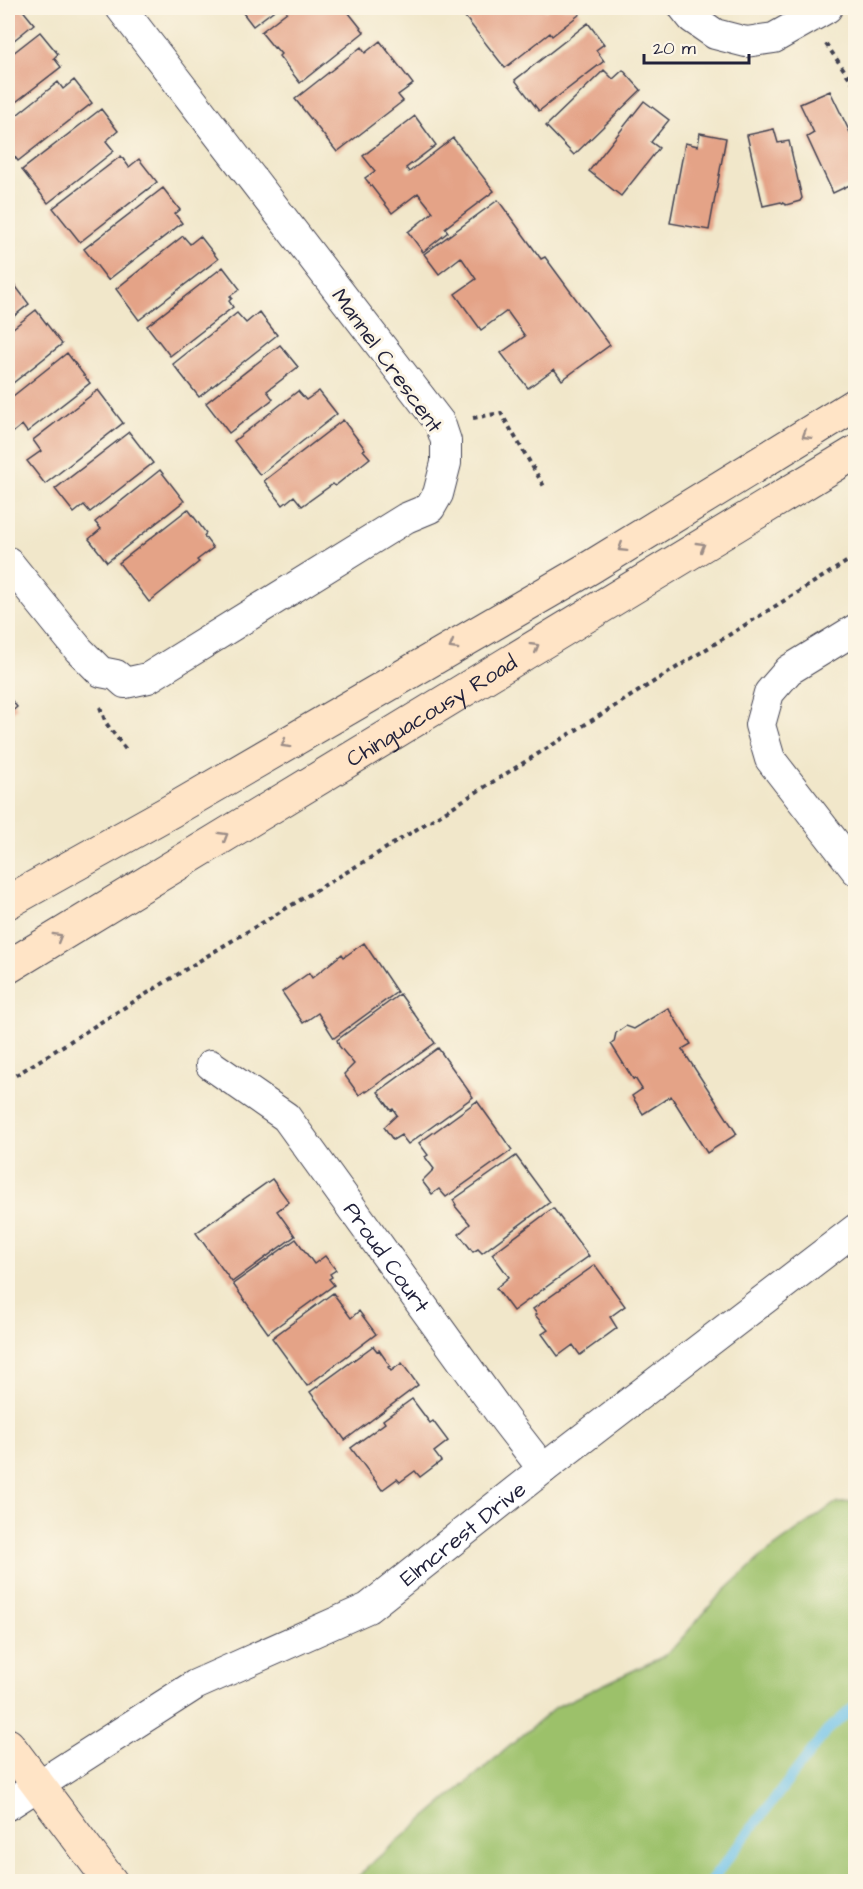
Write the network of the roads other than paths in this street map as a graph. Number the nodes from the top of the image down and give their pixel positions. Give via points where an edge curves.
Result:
1 (121, 8) edge
2 (684, 8) edge
3 (818, 13) edge
4 (855, 404) edge
5 (855, 452) edge
6 (8, 562) edge
7 (855, 629) edge
8 (855, 870) edge
9 (8, 902) edge
10 (8, 967) edge
11 (211, 1065) dead end
12 (855, 1229) edge
13 (543, 1469) junction
14 (8, 1745) edge
15 (38, 1785) junction
16 (8, 1805) edge
17 (111, 1881) edge

1 - 6 street, Mannel Crescent via 440,423 446,441 446,463 430,508 406,518 148,678 125,683 116,675 101,672
2 - 3 street via 715,34 746,42 774,38
4 -> 9 main road, Chinguacousy Road via 591,567
10 -> 5 main road, Chinguacousy Road
7 - 8 street via 789,670 769,693 760,725 770,759
11 - 13 street, Proud Court via 286,1117
12 - 13 street, Elmcrest Drive
13 - 15 street, Elmcrest Drive via 368,1608 195,1685
14 - 15 main road
15 - 16 street, Elmcrest Drive
15 - 17 main road

